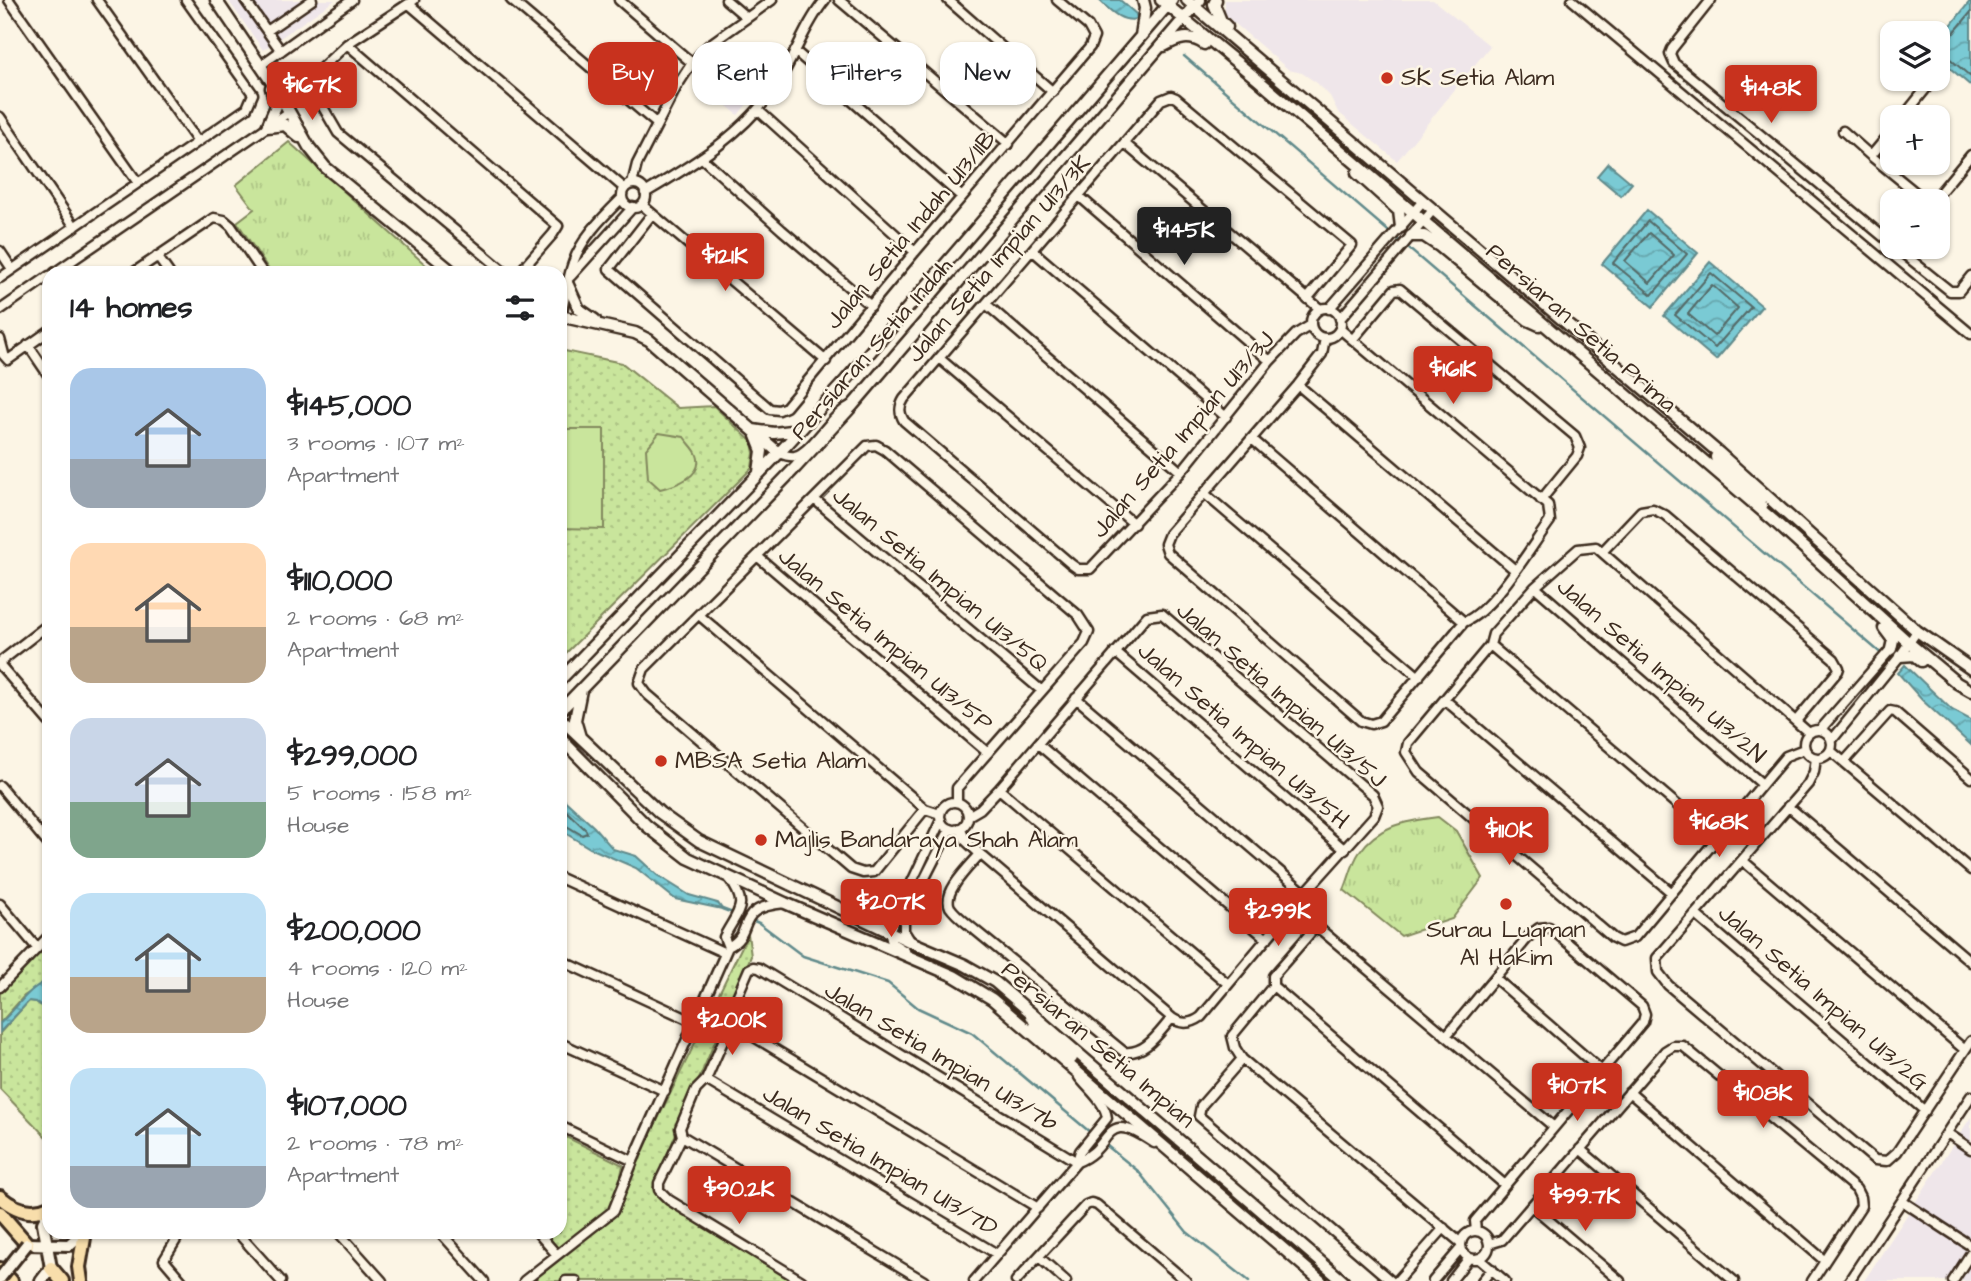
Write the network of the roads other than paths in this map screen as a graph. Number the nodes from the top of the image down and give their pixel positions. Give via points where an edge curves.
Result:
1 (9, 0) edge
2 (97, 0) edge
3 (186, 0) edge
4 (216, 0) edge
5 (246, 0) edge
6 (312, 0) edge
7 (352, 0) edge
8 (511, 0) edge
9 (619, 0) edge
10 (726, 0) edge
11 (772, 0) edge
12 (825, 0) edge
13 (839, 0) edge
14 (948, 0) edge
15 (1057, 0) edge
16 (1143, 0) edge
17 (1216, 0) edge
18 (1572, 0) edge
19 (1711, 0) edge
20 (412, 2) edge
21 (1167, 2) edge
22 (1194, 2) edge
23 (746, 18) junction
24 (1183, 20) junction
25 (267, 31) junction
26 (1141, 36) junction
27 (714, 42) edge
28 (347, 44) junction
29 (1243, 45) junction
30 (281, 51) junction
31 (795, 51) junction
32 (1154, 52) junction
33 (692, 63) joint
34 (263, 68) junction
35 (1257, 79) junction
36 (1924, 91) edge
37 (1053, 93) junction
38 (1913, 105) edge
39 (759, 111) junction
40 (289, 112) junction
41 (0, 117) edge
42 (657, 124) junction
43 (267, 127) junction
44 (1843, 131) dead end
45 (198, 142) junction
46 (1124, 143) junction
47 (1009, 144) junction
48 (1880, 145) edge
49 (309, 148) junction
50 (1342, 153) junction
51 (1971, 155) edge
52 (1871, 156) junction
53 (702, 158) junction
54 (138, 183) junction
55 (628, 186) junction
56 (1911, 189) edge
57 (1943, 189) edge
58 (645, 193) junction
59 (1079, 196) junction
60 (962, 197) junction
61 (622, 198) junction
62 (1423, 201) junction
63 (637, 206) junction
64 (1433, 209) junction
65 (1413, 212) junction
66 (652, 214) junction
67 (1423, 221) junction
68 (75, 227) junction
69 (1401, 227) junction
70 (1880, 234) edge
71 (1411, 236) junction
72 (1032, 250) junction
73 (0, 251) edge
74 (915, 252) junction
75 (157, 256) junction
76 (1910, 259) edge
77 (64, 266) edge
78 (143, 266) edge
79 (164, 266) edge
80 (258, 266) edge
81 (446, 266) edge
82 (498, 266) edge
83 (525, 266) edge
84 (12, 269) junction
85 (1971, 276) edge
86 (0, 278) edge
87 (570, 280) junction
88 (42, 281) edge
89 (567, 284) edge
90 (567, 292) edge
91 (1307, 299) junction
92 (986, 304) junction
93 (872, 306) junction
94 (1320, 309) junction
95 (1329, 309) junction
96 (0, 310) edge
97 (567, 317) edge
98 (1340, 324) junction
99 (1311, 325) junction
100 (605, 326) junction
101 (1549, 330) junction
102 (1971, 334) edge
103 (42, 336) edge
104 (1325, 338) junction
105 (0, 339) edge
106 (1353, 340) junction
107 (28, 345) junction
108 (2, 353) edge
109 (939, 358) junction
110 (826, 361) junction
111 (1270, 361) junction
112 (42, 366) edge
113 (1298, 385) junction
114 (853, 405) junction
115 (1226, 417) junction
116 (753, 430) junction
117 (800, 430) junction
118 (1252, 439) junction
119 (779, 453) junction
120 (1720, 453) junction
121 (1181, 472) junction
122 (759, 474) junction
123 (1205, 494) junction
124 (814, 499) junction
125 (1544, 503) junction
126 (1773, 520) junction
127 (1134, 524) junction
128 (1599, 550) junction
129 (757, 556) junction
130 (1824, 569) junction
131 (1084, 570) joint
132 (1515, 570) junction
133 (1535, 587) junction
134 (699, 615) junction
135 (1464, 622) junction
136 (42, 630) edge
137 (1917, 631) junction
138 (1909, 643) junction
139 (1490, 645) junction
140 (1891, 649) joint
141 (1115, 652) junction
142 (1900, 656) junction
143 (0, 663) edge
144 (1971, 669) edge
145 (567, 673) edge
146 (1419, 677) junction
147 (1957, 683) junction
148 (581, 690) junction
149 (1042, 691) junction
150 (1971, 691) edge
151 (1076, 698) junction
152 (1445, 700) junction
153 (1846, 700) junction
154 (567, 704) edge
155 (1857, 709) junction
156 (42, 714) edge
157 (1796, 721) junction
158 (567, 725) edge
159 (1820, 730) junction
160 (1809, 733) junction
161 (581, 738) junction
162 (1832, 740) junction
163 (1038, 744) junction
164 (567, 745) edge
165 (567, 748) edge
166 (1804, 748) junction
167 (571, 749) junction
168 (1831, 751) junction
169 (988, 753) junction
170 (1816, 758) junction
171 (1844, 762) junction
172 (1971, 778) edge
173 (1762, 784) junction
174 (0, 786) edge
175 (999, 789) junction
176 (957, 802) junction
177 (1788, 806) junction
178 (925, 808) junction
179 (968, 816) junction
180 (940, 817) junction
181 (960, 828) junction
182 (950, 829) junction
183 (42, 837) edge
184 (1717, 839) junction
185 (1345, 850) junction
186 (979, 854) junction
187 (1742, 860) junction
188 (1971, 870) edge
189 (728, 877) junction
190 (567, 881) edge
191 (912, 883) junction
192 (922, 886) junction
193 (1305, 893) junction
194 (1672, 893) junction
195 (785, 903) junction
196 (0, 904) edge
197 (897, 913) junction
198 (1695, 914) junction
199 (870, 923) junction
200 (889, 931) junction
201 (1266, 939) junction
202 (911, 942) junction
203 (42, 943) edge
204 (37, 948) junction
205 (727, 950) junction
206 (1971, 962) edge
207 (567, 963) edge
208 (954, 976) junction
209 (1495, 978) junction
210 (1228, 984) junction
211 (1273, 986) junction
212 (0, 987) edge
213 (1027, 1008) junction
214 (1172, 1018) junction
215 (694, 1022) junction
216 (731, 1023) junction
217 (1446, 1036) junction
218 (1971, 1041) edge
219 (567, 1046) edge
220 (1965, 1050) junction
221 (1242, 1059) junction
222 (1063, 1060) junction
223 (1073, 1069) junction
224 (1602, 1071) junction
225 (706, 1080) junction
226 (665, 1091) junction
227 (1629, 1092) junction
228 (1971, 1096) edge
229 (1926, 1111) junction
230 (1554, 1127) junction
231 (567, 1129) edge
232 (1947, 1133) junction
233 (682, 1136) junction
234 (1580, 1149) junction
235 (1971, 1149) edge
236 (1174, 1157) junction
237 (633, 1161) junction
238 (1077, 1162) junction
239 (1506, 1185) junction
240 (0, 1197) edge
241 (1902, 1201) junction
242 (1532, 1206) junction
243 (1038, 1208) junction
244 (42, 1210) edge
245 (0, 1213) edge
246 (1444, 1228) junction
247 (1476, 1231) junction
248 (47, 1239) edge
249 (76, 1239) edge
250 (83, 1239) edge
251 (177, 1239) edge
252 (243, 1239) edge
253 (344, 1239) edge
254 (446, 1239) edge
255 (543, 1239) edge
256 (27, 1244) junction
257 (1489, 1244) junction
258 (48, 1245) junction
259 (1461, 1245) junction
260 (1971, 1246) edge
261 (1971, 1253) edge
262 (997, 1254) junction
263 (557, 1255) junction
264 (1039, 1257) junction
265 (1469, 1258) junction
266 (1479, 1259) junction
267 (1825, 1261) junction
268 (51, 1268) junction
269 (0, 1269) edge
270 (1444, 1269) junction
271 (1492, 1269) junction
272 (0, 1278) edge
273 (1452, 1279) edge
274 (11, 1281) edge
275 (41, 1281) edge
276 (62, 1281) edge
277 (81, 1281) edge
278 (182, 1281) edge
279 (281, 1281) edge
280 (382, 1281) edge
281 (484, 1281) edge
282 (524, 1281) edge
283 (566, 1281) edge
284 (576, 1281) edge
285 (802, 1281) edge
286 (924, 1281) edge
287 (974, 1281) edge
288 (1016, 1281) edge
289 (1066, 1281) edge
290 (1186, 1281) edge
291 (1321, 1281) edge
292 (1343, 1281) edge
293 (1391, 1281) edge
294 (1397, 1281) edge
295 (1433, 1281) edge
296 (1482, 1281) edge
297 (1505, 1281) edge
298 (1620, 1281) edge
299 (1734, 1281) edge
300 (1812, 1281) edge
301 (1849, 1281) edge
302 (1954, 1281) edge

1 - 54 street
2 - 45 street
3 - 45 street via 253,94 247,108
4 - 34 street
5 - 25 street
6 - 25 street
7 - 30 street
8 - 42 street
9 - 33 street
10 - 23 street
11 - 23 street
12 - 31 street
13 - 47 street
14 - 37 street
15 - 37 street, Jalan Setia Indah U13/11B via 1088,26 1094,37
16 - 26 street
17 - 29 street via 1221,21
18 - 102 street
19 - 70 street via 1672,49 1674,63
20 - 28 street
20 - 55 street
21 - 24 street, Persiaran Setia Prima
21 - 26 street, Persiaran Setia Indah
22 - 24 street, Persiaran Setia Indah
22 - 29 street, Persiaran Setia Prima
23 - 27 street
24 - 32 street, Persiaran Setia Indah
24 - 35 street, Persiaran Setia Prima
25 - 30 street
26 - 117 street, Persiaran Setia Indah
28 - 82 street via 315,74 311,85 338,133
28 - 83 street via 558,226
29 - 62 street, Persiaran Setia Prima
30 - 34 street
31 - 39 street
31 - 60 street
32 - 35 street via 1178,38 1195,38
32 - 114 street, Persiaran Setia Indah
33 - 42 street
34 - 40 street
34 - 43 street via 276,106
35 - 50 street, Persiaran Setia Prima
36 - 38 street
37 - 47 street, Jalan Setia Indah U13/11B
39 - 53 street
39 - 74 street
40 - 43 street
40 - 49 street
41 - 68 street
42 - 55 street
43 - 49 street via 285,125
43 - 77 street
44 - 52 street
45 - 54 street
46 - 59 street, Jalan Setia Impian U13/3K
46 - 91 street
46 - 91 street, Jalan Setia Impian U13/3K via 1161,100 1176,98 1352,245
47 - 60 street, Jalan Setia Indah U13/11B
48 - 52 street
49 - 81 street
50 - 65 street, Persiaran Setia Prima
50 - 69 street via 1399,211
51 - 57 street
52 - 56 street
53 - 58 street
53 - 93 street
54 - 68 street
55 - 58 street via 639,185
55 - 61 street
58 - 63 street
59 - 72 street, Jalan Setia Impian U13/3K
59 - 111 street
60 - 74 street, Jalan Setia Indah U13/11B
61 - 63 street via 626,205
61 - 87 street via 582,244
62 - 64 street, Persiaran Setia Prima
62 - 65 street
63 - 66 street
63 - 87 street
64 - 67 street
64 - 120 street, Persiaran Setia Prima
65 - 67 street, Persiaran Setia Prima
65 - 69 street
66 - 110 street
66 - 110 street, Jalan Setia Indah U13/11B via 609,269 770,409 786,407
67 - 71 street
67 - 101 street, Persiaran Setia Prima
68 - 84 street
69 - 95 street
71 - 98 street
71 - 101 street via 1424,236 1439,246 1528,320
72 - 92 street, Jalan Setia Impian U13/3K
72 - 115 street
73 - 84 street
74 - 93 street, Jalan Setia Indah U13/11B
75 - 78 street
75 - 79 street
75 - 80 street via 214,218 231,226
76 - 85 street via 1950,291 1959,290
84 - 86 street
87 - 89 street
87 - 90 street
87 - 100 street via 579,309
88 - 96 street
91 - 94 street
92 - 109 street, Jalan Setia Impian U13/3K
92 - 121 street
93 - 110 street, Jalan Setia Indah U13/11B
94 - 95 street
94 - 99 street via 1312,316
95 - 98 street via 1336,312
97 - 100 street
98 - 104 street via 1334,336
98 - 106 street
99 - 104 street via 1313,332
99 - 111 street, Jalan Setia Impian U13/3J
100 - 116 street via 649,340
101 - 126 street, Persiaran Setia Prima
103 - 107 street
104 - 113 street via 1322,354
105 - 108 street
106 - 125 street
106 - 125 street via 1394,290 1400,289 1576,436 1577,456
107 - 108 street via 8,360
107 - 112 street
109 - 127 street
109 - 131 street, Jalan Setia Impian U13/3K via 904,399 900,408 904,421 1071,564
111 - 115 street, Jalan Setia Impian U13/3J
113 - 118 street
113 - 132 street
114 - 119 street via 839,412 802,453 793,457
114 - 148 street, Persiaran Setia Indah
115 - 121 street, Jalan Setia Impian U13/3J
116 - 117 street
116 - 119 street
116 - 122 street via 762,451
117 - 119 street, Persiaran Setia Indah
118 - 123 street
118 - 135 street
119 - 122 street, Persiaran Setia Indah
120 - 126 street via 1717,462 1755,495
120 - 137 street, Persiaran Setia Prima
121 - 127 street, Jalan Setia Impian U13/3J
122 - 145 street, Persiaran Setia Indah
123 - 146 street
123 - 146 street via 1169,534 1168,553 1360,720 1370,724 1381,721
124 - 129 street
124 - 149 street, Jalan Setia Impian U13/5Q
124 - 149 street via 867,446 885,450 1078,615 1089,632 1084,643
125 - 132 street via 1550,521
126 - 130 street, Persiaran Setia Prima
127 - 131 street, Jalan Setia Impian U13/3J via 1096,565
128 - 133 street via 1578,549
128 - 157 street
128 - 157 street via 1641,511 1665,514 1834,659 1838,671
129 - 134 street
129 - 169 street, Jalan Setia Impian U13/5P
130 - 138 street, Persiaran Setia Prima
130 - 140 street via 1837,587 1890,633
132 - 135 street via 1477,618
133 - 139 street via 1493,634
133 - 173 street, Jalan Setia Impian U13/2N
134 - 178 street
134 - 178 street via 644,669 639,683 646,694 852,869 874,872
135 - 146 street
136 - 143 street
137 - 138 street
137 - 144 street, Persiaran Setia Prima
138 - 142 street
138 - 147 street, Persiaran Setia Prima
139 - 152 street
139 - 184 street
140 - 153 street
141 - 151 street
141 - 185 street, Jalan Setia Impian U13/5H
141 - 185 street, Jalan Setia Impian U13/5J via 1147,617 1166,616 1373,795 1378,806 1374,816
142 - 147 street via 1914,655 1944,679
142 - 155 street
143 - 156 street
147 - 150 street, Persiaran Setia Prima
148 - 154 street, Persiaran Setia Indah
148 - 161 street via 575,720
149 - 169 street
151 - 163 street
151 - 193 street
152 - 194 street
152 - 194 street via 1408,743 1409,760 1613,938 1627,942 1635,937
153 - 155 street
153 - 159 street
155 - 162 street
157 - 160 street
158 - 161 street, Persiaran Setia Impian
159 - 160 street
159 - 162 street
160 - 166 street
161 - 199 street, Persiaran Setia Impian via 660,813 699,841
162 - 168 street
163 - 175 street
163 - 201 street
164 - 167 street, Persiaran Setia Impian
165 - 167 street
166 - 170 street
166 - 173 street via 1786,756
167 - 189 street, Persiaran Setia Impian via 648,826 688,858
168 - 170 street
168 - 171 street
169 - 176 street via 957,788
170 - 177 street via 1808,784
171 - 172 street via 1887,713 1895,712
171 - 188 street
173 - 184 street
174 - 183 street
175 - 179 street
175 - 210 street
176 - 179 street
176 - 180 street via 948,803
177 - 187 street
177 - 206 street
178 - 180 street
179 - 181 street
180 - 182 street
180 - 191 street
181 - 182 street
181 - 186 street
182 - 192 street
184 - 194 street
185 - 193 street
186 - 214 street
186 - 214 street via 949,892 948,901 976,931 1124,1052 1147,1046
187 - 198 street
187 - 220 street
189 - 195 street, Persiaran Setia Impian
189 - 205 street via 740,893 741,906 724,937
190 - 205 street
191 - 192 street
191 - 197 street
192 - 202 street via 902,926
193 - 201 street
195 - 205 street via 752,911 736,943
195 - 208 street, Persiaran Setia Impian
196 - 204 street
197 - 199 street via 886,925
197 - 200 street
198 - 229 street, Jalan Setia Impian U13/2G
198 - 229 street via 1657,958 1656,965 1668,985 1875,1160 1887,1161 1897,1153
199 - 200 street, Persiaran Setia Impian
200 - 202 street, Persiaran Setia Impian
200 - 208 street via 895,945
201 - 210 street
202 - 213 street, Persiaran Setia Impian via 985,976
203 - 204 street
204 - 212 street
205 - 215 street
207 - 215 street
208 - 222 street, Persiaran Setia Impian via 992,999
209 - 217 street
209 - 224 street
209 - 224 street via 1539,928 1557,931 1642,1006 1645,1014
210 - 214 street via 1194,1022
211 - 217 street via 1273,976 1313,930 1321,930
211 - 221 street via 1232,1037
211 - 239 street
213 - 222 street via 1037,1027 1072,1058
213 - 292 street, Persiaran Setia Impian
215 - 226 street
216 - 225 street
216 - 238 street, Jalan Setia Impian U13/7b via 730,1013 749,970 758,968
216 - 243 street
217 - 230 street
218 - 220 street
219 - 226 street
220 - 229 street
221 - 246 street
221 - 293 street via 1201,1106 1199,1116
222 - 223 street, Persiaran Setia Impian
223 - 236 street, Persiaran Setia Impian
223 - 238 street via 1107,1111 1107,1118 1080,1151
224 - 230 street
225 - 233 street via 696,1090 680,1128
225 - 262 street, Jalan Setia Impian U13/7D
226 - 237 street
227 - 234 street
227 - 267 street
227 - 267 street via 1665,1051 1683,1046 1856,1189 1861,1206
228 - 232 street
230 - 239 street
231 - 237 street
232 - 235 street
232 - 241 street
233 - 285 street via 659,1191
233 - 286 street
234 - 242 street
234 - 299 street
236 - 238 street via 1134,1129 1121,1127 1112,1130 1088,1158
236 - 291 street, Persiaran Setia Impian
237 - 263 street via 613,1211
238 - 243 street
239 - 247 street via 1475,1221
240 - 244 highway via 23,1211
241 - 260 street
241 - 301 street
242 - 257 street via 1502,1240
242 - 298 street
243 - 262 street
245 - 256 highway
246 - 259 street
246 - 294 street
247 - 257 street via 1486,1236
247 - 259 street via 1468,1233
248 - 258 main road
249 - 258 main road via 69,1245
250 - 277 highway
251 - 278 street via 164,1260
252 - 279 street
253 - 280 street
254 - 281 street
255 - 263 street
256 - 258 main road
256 - 272 main road, bridge
257 - 266 street via 1488,1252
258 - 268 main road
259 - 265 street
259 - 270 street
261 - 302 street
262 - 287 street
263 - 282 street
264 - 288 street
264 - 289 street
264 - 290 street via 1091,1203
265 - 266 street
265 - 273 street
266 - 271 street
267 - 300 street
268 - 275 main road
268 - 276 highway
269 - 274 highway
270 - 273 street
270 - 295 street
271 - 296 street
271 - 297 street
283 - 284 street

